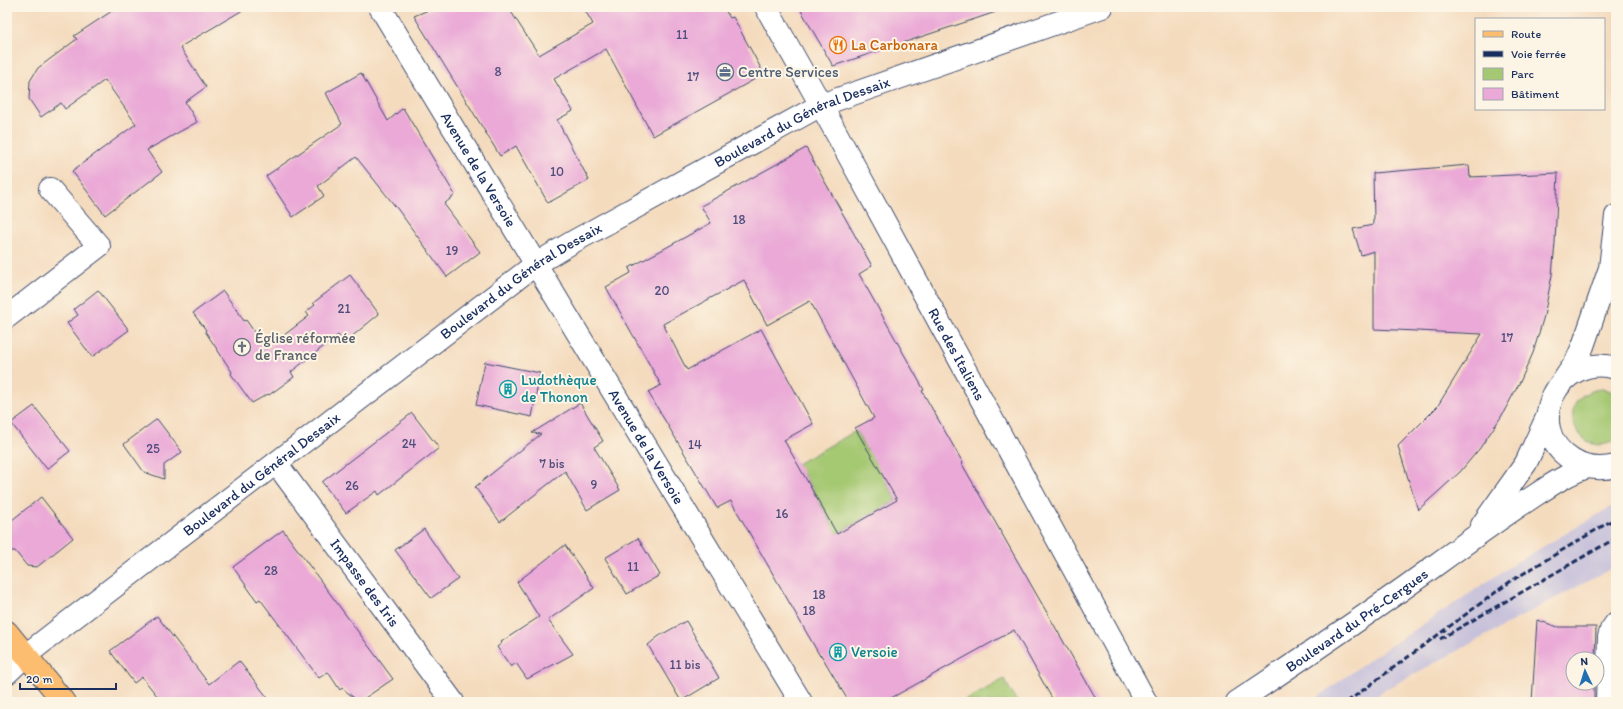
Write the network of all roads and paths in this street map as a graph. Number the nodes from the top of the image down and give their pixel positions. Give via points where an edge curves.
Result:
1 (380, 7) edge
2 (766, 7) edge
3 (1102, 7) edge
4 (821, 105) junction
5 (50, 189) dead end
6 (1616, 216) edge
7 (536, 264) junction
8 (1610, 268) junction
9 (1616, 302) edge
10 (7, 317) edge
11 (1616, 368) edge
12 (1565, 378) junction
13 (1548, 415) junction
14 (276, 463) junction
15 (1616, 466) edge
16 (1588, 467) junction
17 (1474, 536) junction
18 (1616, 623) edge
19 (7, 632) edge
20 (26, 655) junction
21 (7, 673) edge
22 (64, 702) edge
23 (453, 702) edge
24 (801, 702) edge
25 (1146, 702) edge
26 (1237, 702) edge
27 (1607, 702) edge

1 - 7 street, Avenue de la Versoie
2 - 4 street, Rue des Italiens
3 - 4 street, Boulevard du Général Dessaix
4 - 7 street, Boulevard du Général Dessaix
4 - 25 street, Rue des Italiens
5 - 10 street via 99,246
6 - 8 street
7 - 14 street, Boulevard du Général Dessaix
7 - 24 street, Avenue de la Versoie
8 - 9 street
8 - 12 street via 1583,346
11 - 12 street via 1602,365 1586,367
12 - 13 street via 1551,398
13 - 16 street via 1550,431 1561,451 1573,461
13 - 17 street, Boulevard du Pré-Cergues via 1526,463
14 - 20 street, Boulevard du Général Dessaix
14 - 23 street, Impasse des Iris
15 - 16 street
16 - 17 street, Boulevard du Pré-Cergues via 1562,478
17 - 26 street, Boulevard du Pré-Cergues via 1434,567
18 - 27 street via 1609,637
19 - 20 main road
20 - 21 street, Boulevard du Général Dessaix
20 - 22 main road

